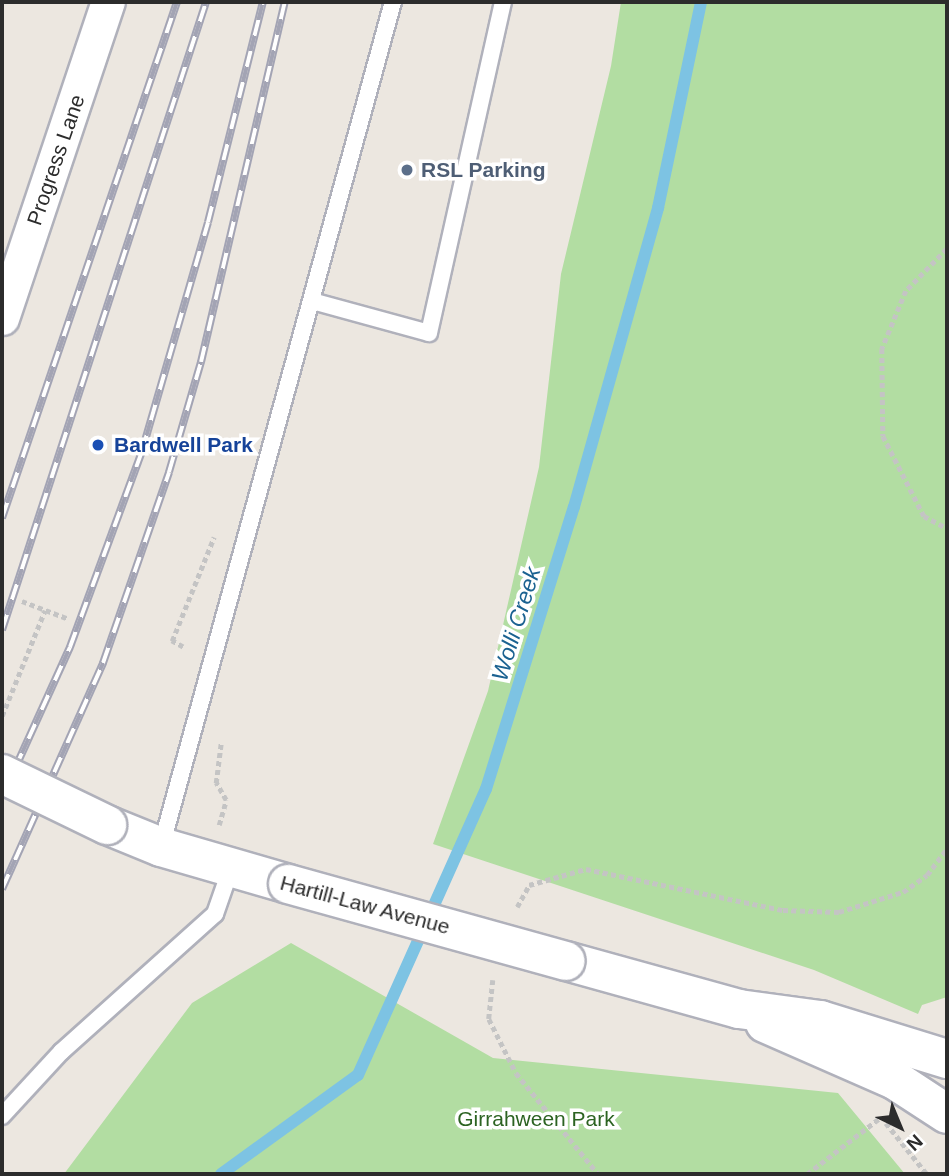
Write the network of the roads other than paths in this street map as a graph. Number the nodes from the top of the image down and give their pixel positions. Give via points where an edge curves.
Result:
1 (108, 2) edge
2 (393, 2) edge
3 (503, 2) edge
4 (312, 301) junction
5 (2, 318) edge
6 (2, 774) edge
7 (161, 847) junction
8 (231, 868) junction
9 (740, 1011) junction
10 (947, 1059) edge
11 (947, 1114) edge
12 (2, 1116) edge

1 - 5 street, Progress Lane
2 - 4 lane
3 - 4 lane via 429,333
4 - 7 lane
6 - 7 main road, Hartill-Law Avenue, bridge
7 - 8 main road, Hartill-Law Avenue
8 - 9 main road, Hartill-Law Avenue, bridge
8 - 12 lane via 215,914 61,1052
9 - 10 main road, Hartill-Law Avenue via 820,1020
9 - 11 main road, Hartill-Law Avenue via 895,1080

